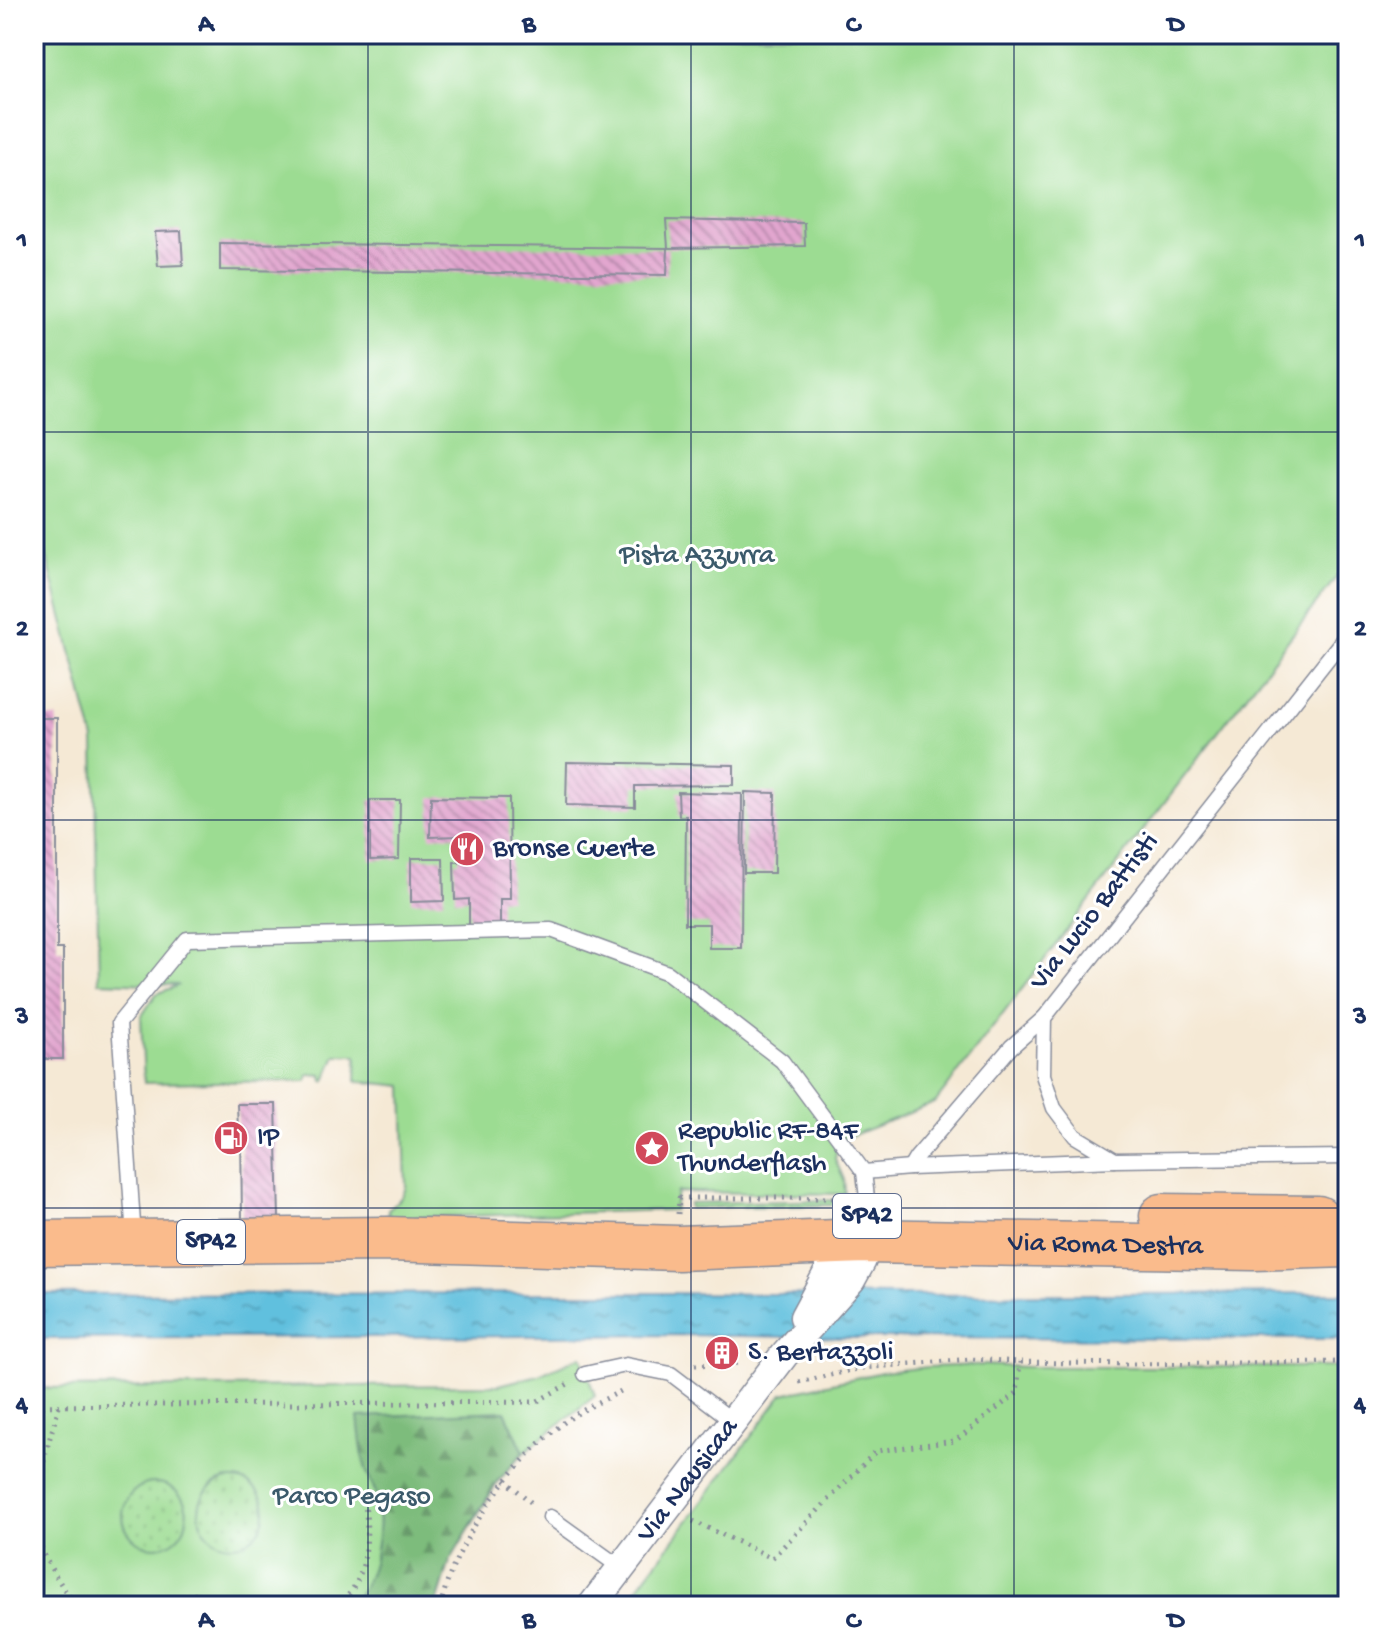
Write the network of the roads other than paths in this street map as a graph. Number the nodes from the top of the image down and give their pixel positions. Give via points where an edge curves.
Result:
1 (1348, 633) edge
2 (1044, 1018) junction
3 (1348, 1157) edge
4 (1115, 1160) junction
5 (910, 1168) junction
6 (864, 1172) junction
7 (1348, 1219) edge
8 (862, 1233) junction
9 (388, 1239) junction
10 (34, 1243) edge
11 (135, 1243) junction
12 (1348, 1245) edge
13 (759, 1246) junction
14 (820, 1285) junction
15 (784, 1355) junction
16 (585, 1374) road end
17 (733, 1421) junction
18 (550, 1517) dead end
19 (621, 1568) junction
20 (592, 1606) edge

1 - 2 lane, Via Lucio Battisti
2 - 4 lane, Via Lucio Battisti via 1043,1075 1054,1108 1075,1136
2 - 5 lane via 1011,1047
3 - 4 lane
4 - 5 lane
5 - 6 lane
6 - 8 lane
6 - 11 lane via 782,1061 668,973 551,930 187,939 119,1023
7 - 8 main road, Via Roma Destra / SP42 via 1242,1216
8 - 9 main road, Via Roma Destra / SP42 via 678,1219
8 - 12 main road, Via Roma Destra / SP42 via 1253,1248
8 - 13 main road, Via Roma Destra / SP42 via 762,1233
8 - 14 street, Via Nausicaa
8 - 15 street, Via Nausicaa
9 - 11 main road, Via Roma Destra / SP42
9 - 13 main road, Via Roma Destra / SP42
10 - 11 main road, Via Roma Destra / SP42
13 - 14 street via 796,1254
14 - 15 street, Via Nausicaa
15 - 17 street, Via Nausicaa via 753,1375
16 - 17 lane via 626,1365 671,1374
17 - 19 street, Via Nausicaa
18 - 19 lane
19 - 20 street, Via Nausicaa

